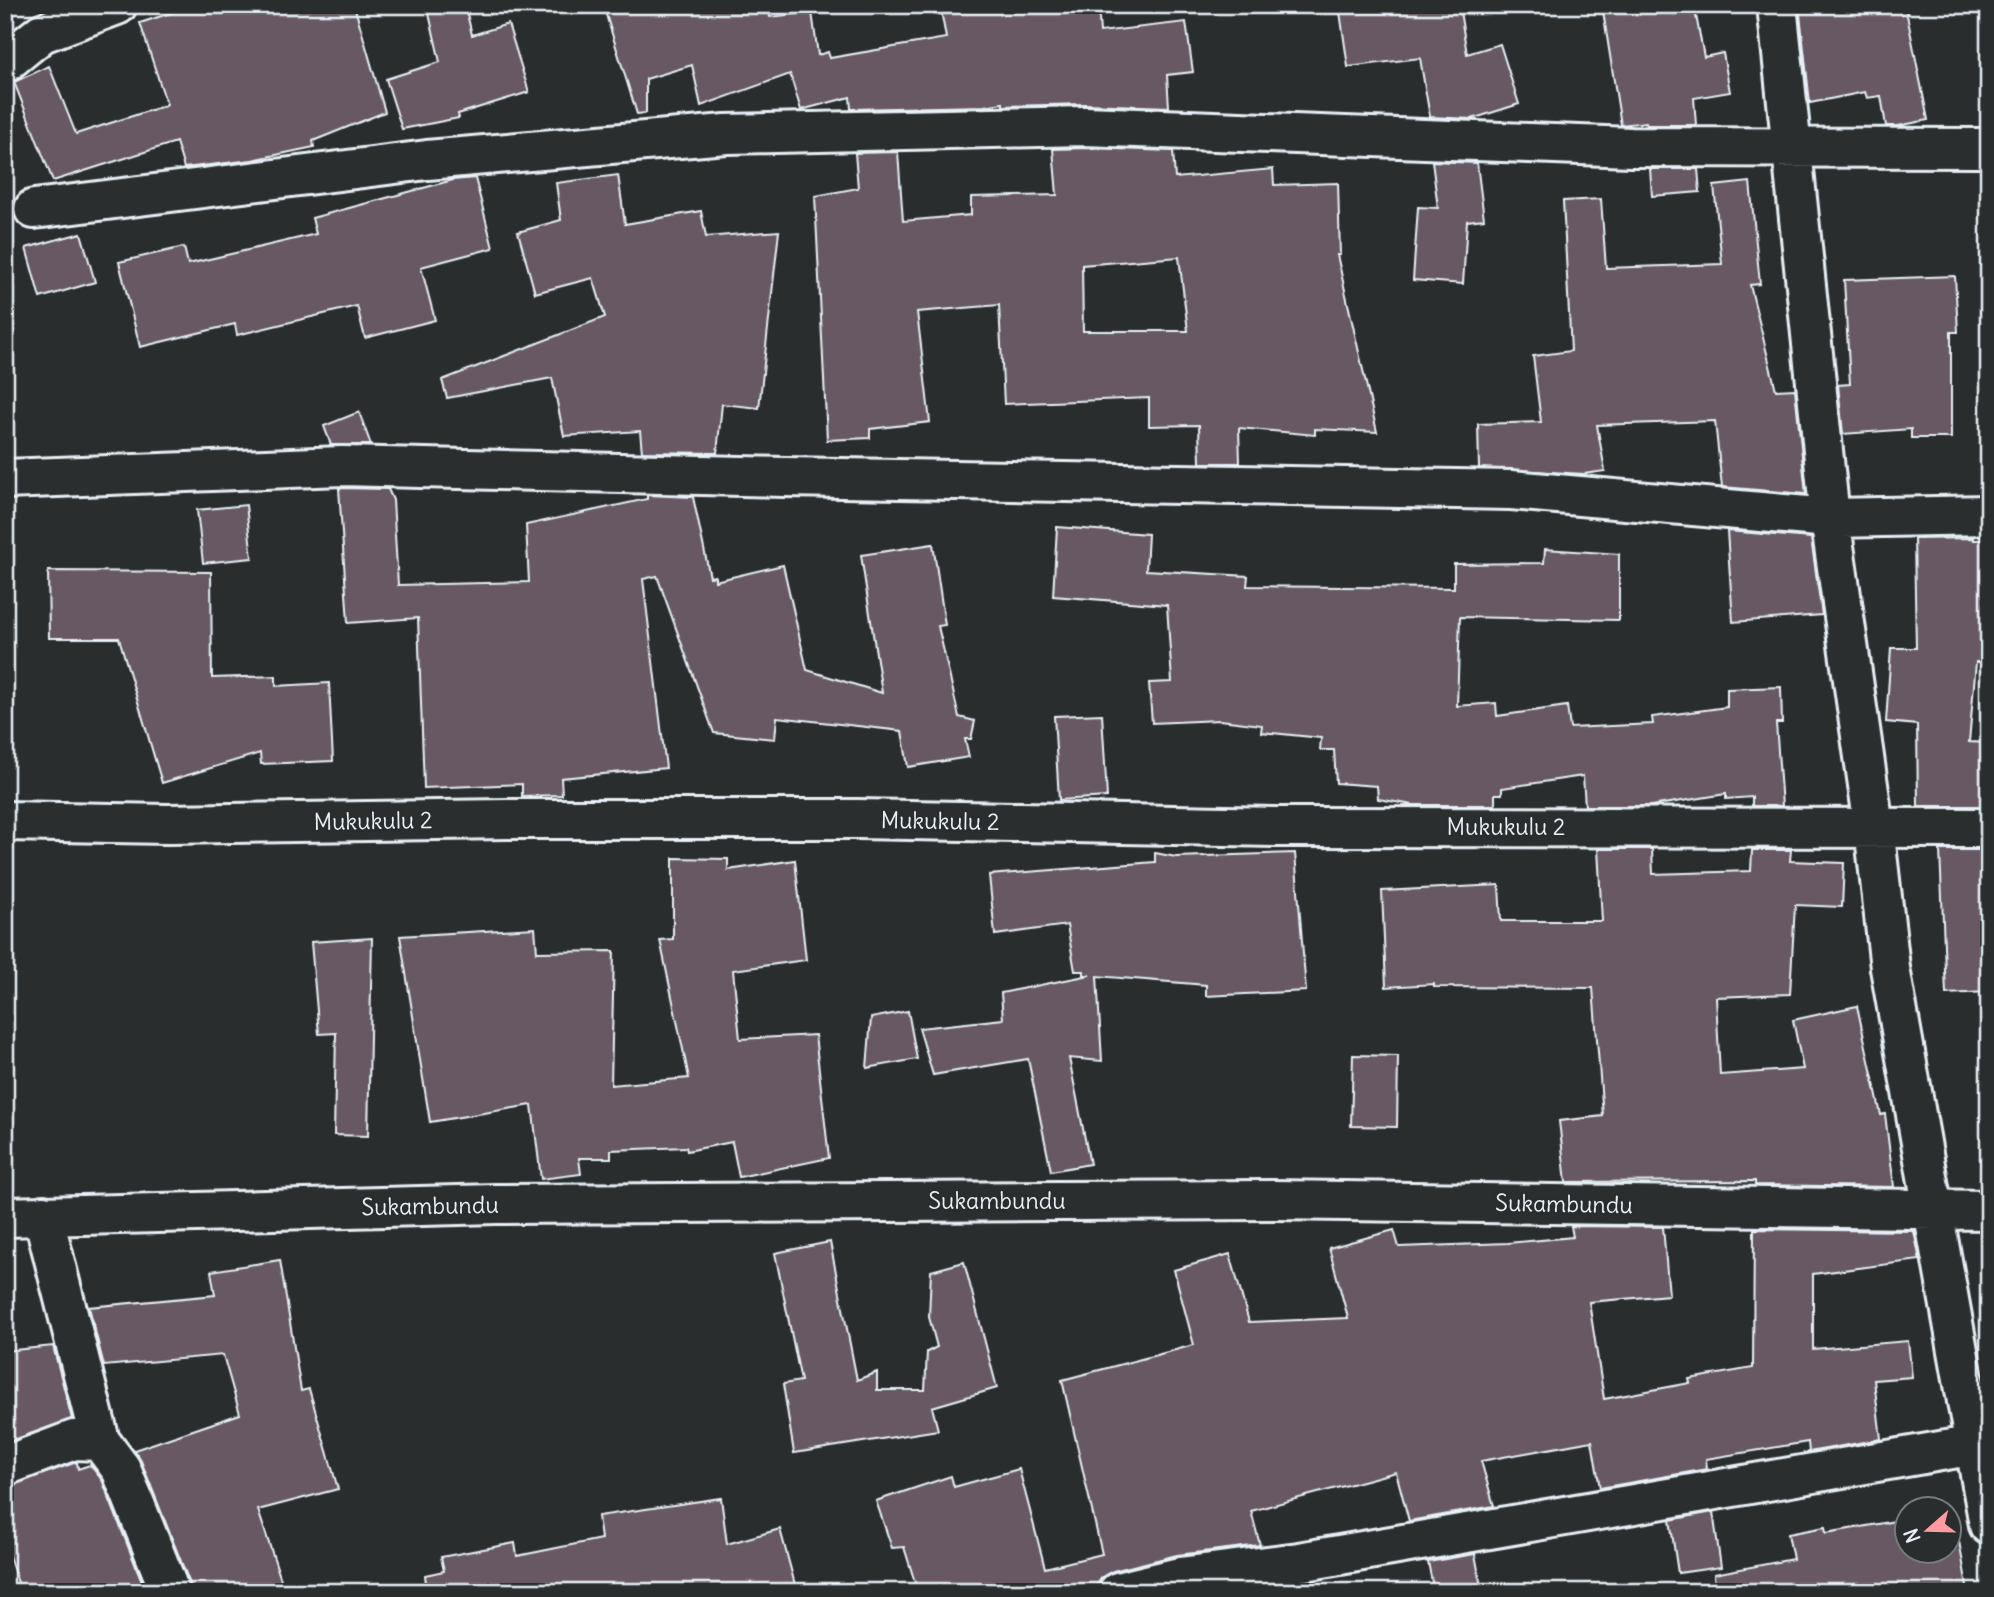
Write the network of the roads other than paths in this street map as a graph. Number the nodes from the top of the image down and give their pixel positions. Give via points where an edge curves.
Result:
1 (117, 5) edge
2 (1777, 5) edge
3 (5, 63) edge
4 (1989, 148) edge
5 (1791, 149) junction
6 (34, 209) dead end
7 (5, 479) edge
8 (1989, 515) edge
9 (1830, 518) junction
10 (5, 821) edge
11 (1874, 827) junction
12 (1989, 828) edge
13 (1932, 1210) junction
14 (1989, 1210) edge
15 (43, 1215) junction
16 (5, 1217) edge
17 (100, 1441) junction
18 (1975, 1445) junction
19 (5, 1466) edge
20 (1989, 1525) edge
21 (170, 1592) edge
22 (1118, 1592) edge

1 - 3 street via 42,33
2 - 5 street
4 - 5 street
5 - 6 street via 1631,148 1085,126 726,134 426,160
5 - 9 street
7 - 9 street via 342,466 1511,490
8 - 9 street
9 - 11 street
10 - 11 street, Mukukulu 2 via 858,819 1276,827
11 - 12 street, Mukukulu 2
11 - 13 street via 1890,968
13 - 14 street, Sukambundu
13 - 15 street, Sukambundu via 1274,1200 496,1204
13 - 18 street
15 - 16 street, Sukambundu
15 - 17 street
17 - 19 street via 74,1440
17 - 21 street via 121,1469
18 - 20 street
18 - 22 street via 1299,1562 1180,1577

